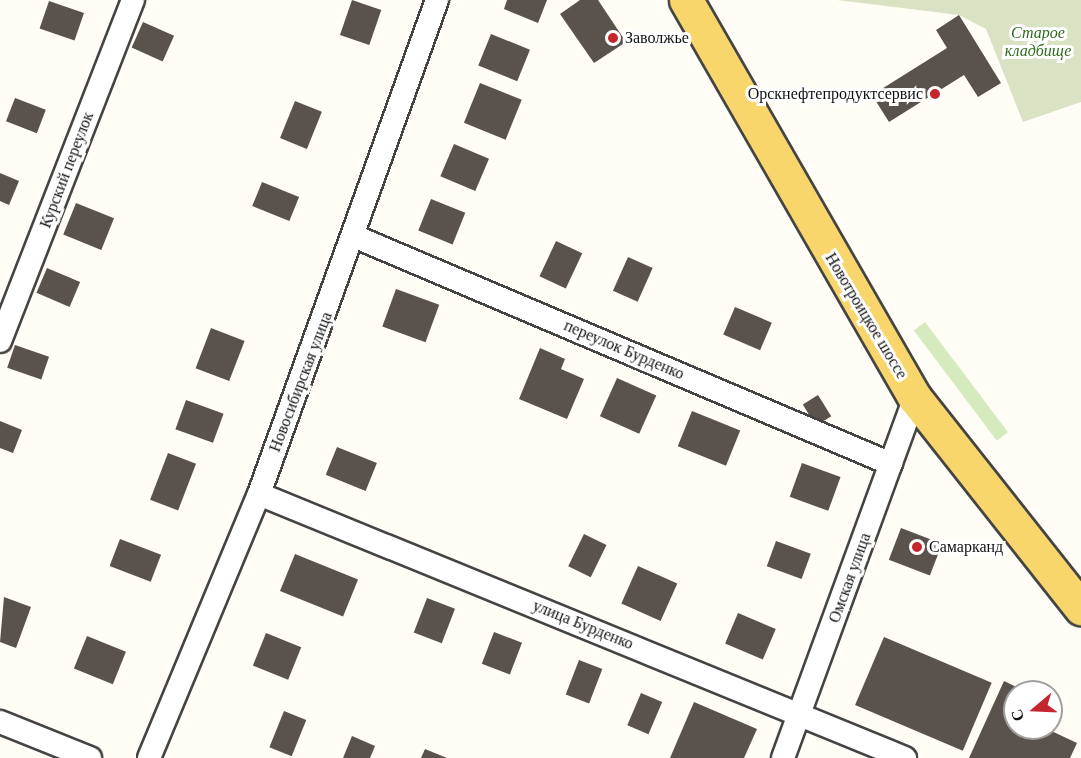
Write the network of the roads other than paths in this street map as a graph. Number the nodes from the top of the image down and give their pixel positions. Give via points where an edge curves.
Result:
1 (133, 0) edge
2 (686, 0) edge
3 (432, 1) edge
4 (356, 237) junction
5 (0, 340) edge
6 (915, 398) junction
7 (891, 464) junction
8 (259, 494) junction
9 (1081, 608) edge
10 (801, 713) junction
11 (0, 722) edge
12 (90, 758) edge
13 (149, 758) edge
14 (783, 758) edge
15 (905, 758) edge

1 - 5 street, Курский переулок
2 - 6 main road, Новотроицкое шоссе
3 - 4 street, Новосибирская улица
4 - 7 street, переулок Бурденко
4 - 8 street, Новосибирская улица
6 - 7 street, Омская улица
6 - 9 main road, Новотроицкое шоссе
7 - 10 street, Омская улица
8 - 10 street, улица Бурденко
8 - 13 street, Новосибирская улица
10 - 14 street, Омская улица
10 - 15 street, улица Бурденко
11 - 12 street

